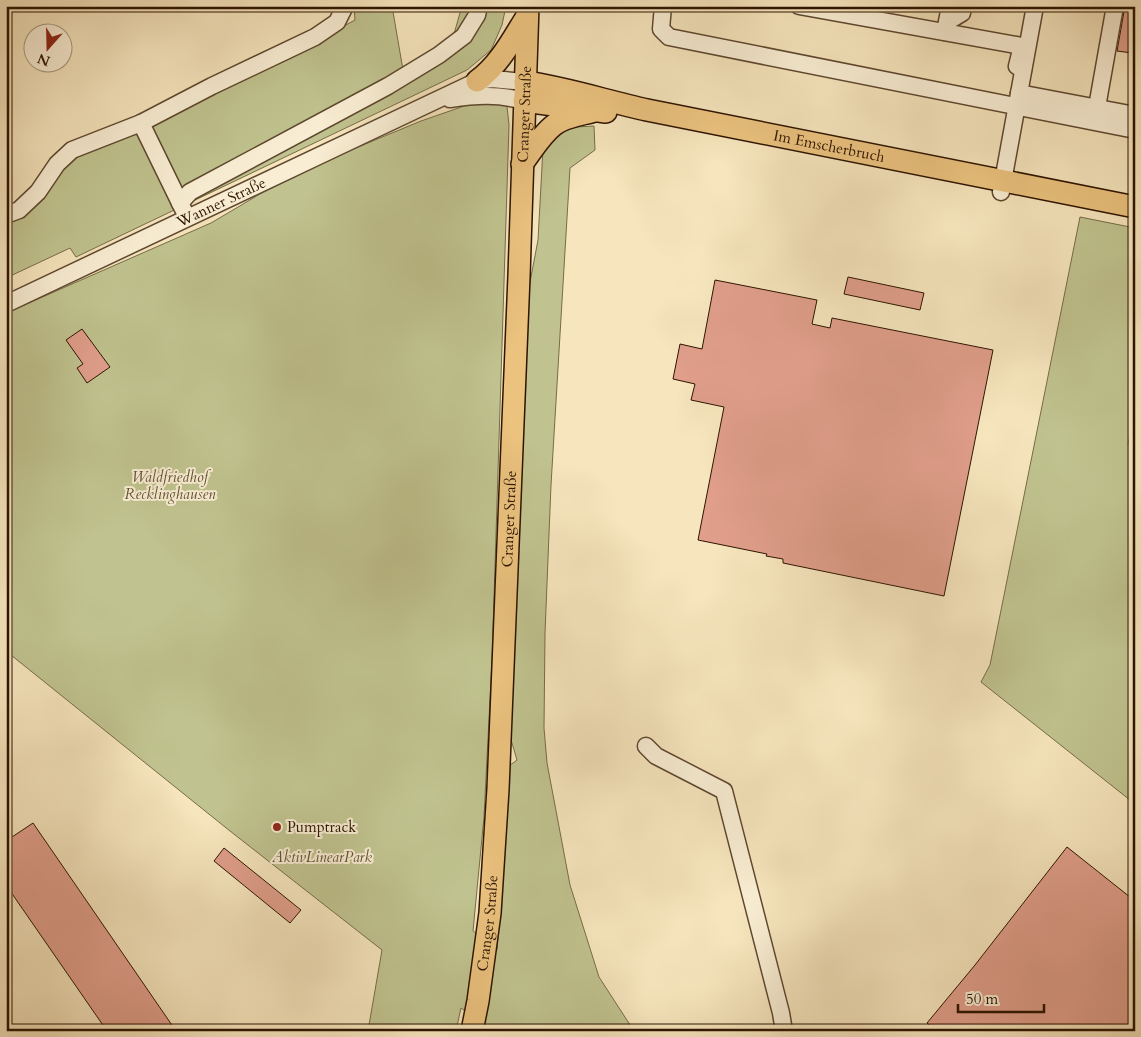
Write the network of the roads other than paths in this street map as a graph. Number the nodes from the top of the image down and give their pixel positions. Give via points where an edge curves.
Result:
1 (345, 6) edge
2 (479, 6) edge
3 (664, 6) edge
4 (799, 6) edge
5 (963, 6) edge
6 (1048, 6) edge
7 (1115, 6) edge
8 (527, 11) edge
9 (1034, 13) edge
10 (947, 20) edge
11 (1023, 70) junction
12 (477, 81) junction
13 (524, 92) junction
14 (1018, 99) junction
15 (436, 101) junction
16 (606, 106) junction
17 (1097, 107) junction
18 (1135, 115) edge
19 (140, 123) junction
20 (1135, 130) edge
21 (522, 164) junction
22 (1002, 186) junction
23 (1135, 207) edge
24 (183, 210) junction
25 (6, 215) edge
26 (1135, 220) edge
27 (6, 304) edge
28 (646, 746) dead end
29 (472, 1031) edge
30 (784, 1031) edge

1 - 19 street via 338,22 315,37
2 - 24 street via 464,36 439,55 388,86 190,192
3 - 14 street via 661,29 669,37
4 - 10 street
5 - 10 street via 962,14
6 - 9 street
7 - 17 street
8 - 12 main road via 501,58
8 - 13 main road, Cranger Straße
9 - 11 street
10 - 11 street via 1022,46 1017,66
11 - 14 street
12 - 13 street, Wanner Straße via 492,79
12 - 15 street, Wanner Straße
13 - 15 street, Wanner Straße
13 - 16 main road, Im Emscherbruch via 558,87
13 - 21 main road, Cranger Straße
14 - 17 street
14 - 20 street
14 - 22 street
15 - 24 street, Wanner Straße
16 - 21 main road via 555,124
16 - 22 main road, Im Emscherbruch
17 - 18 street
19 - 24 street
19 - 25 street via 72,150 57,164 38,192 19,210
21 - 29 main road, Cranger Straße via 498,788 490,913
22 - 23 main road, Im Emscherbruch
22 - 26 main road, Im Emscherbruch
24 - 27 street, Wanner Straße
28 - 30 street via 656,756 724,791

